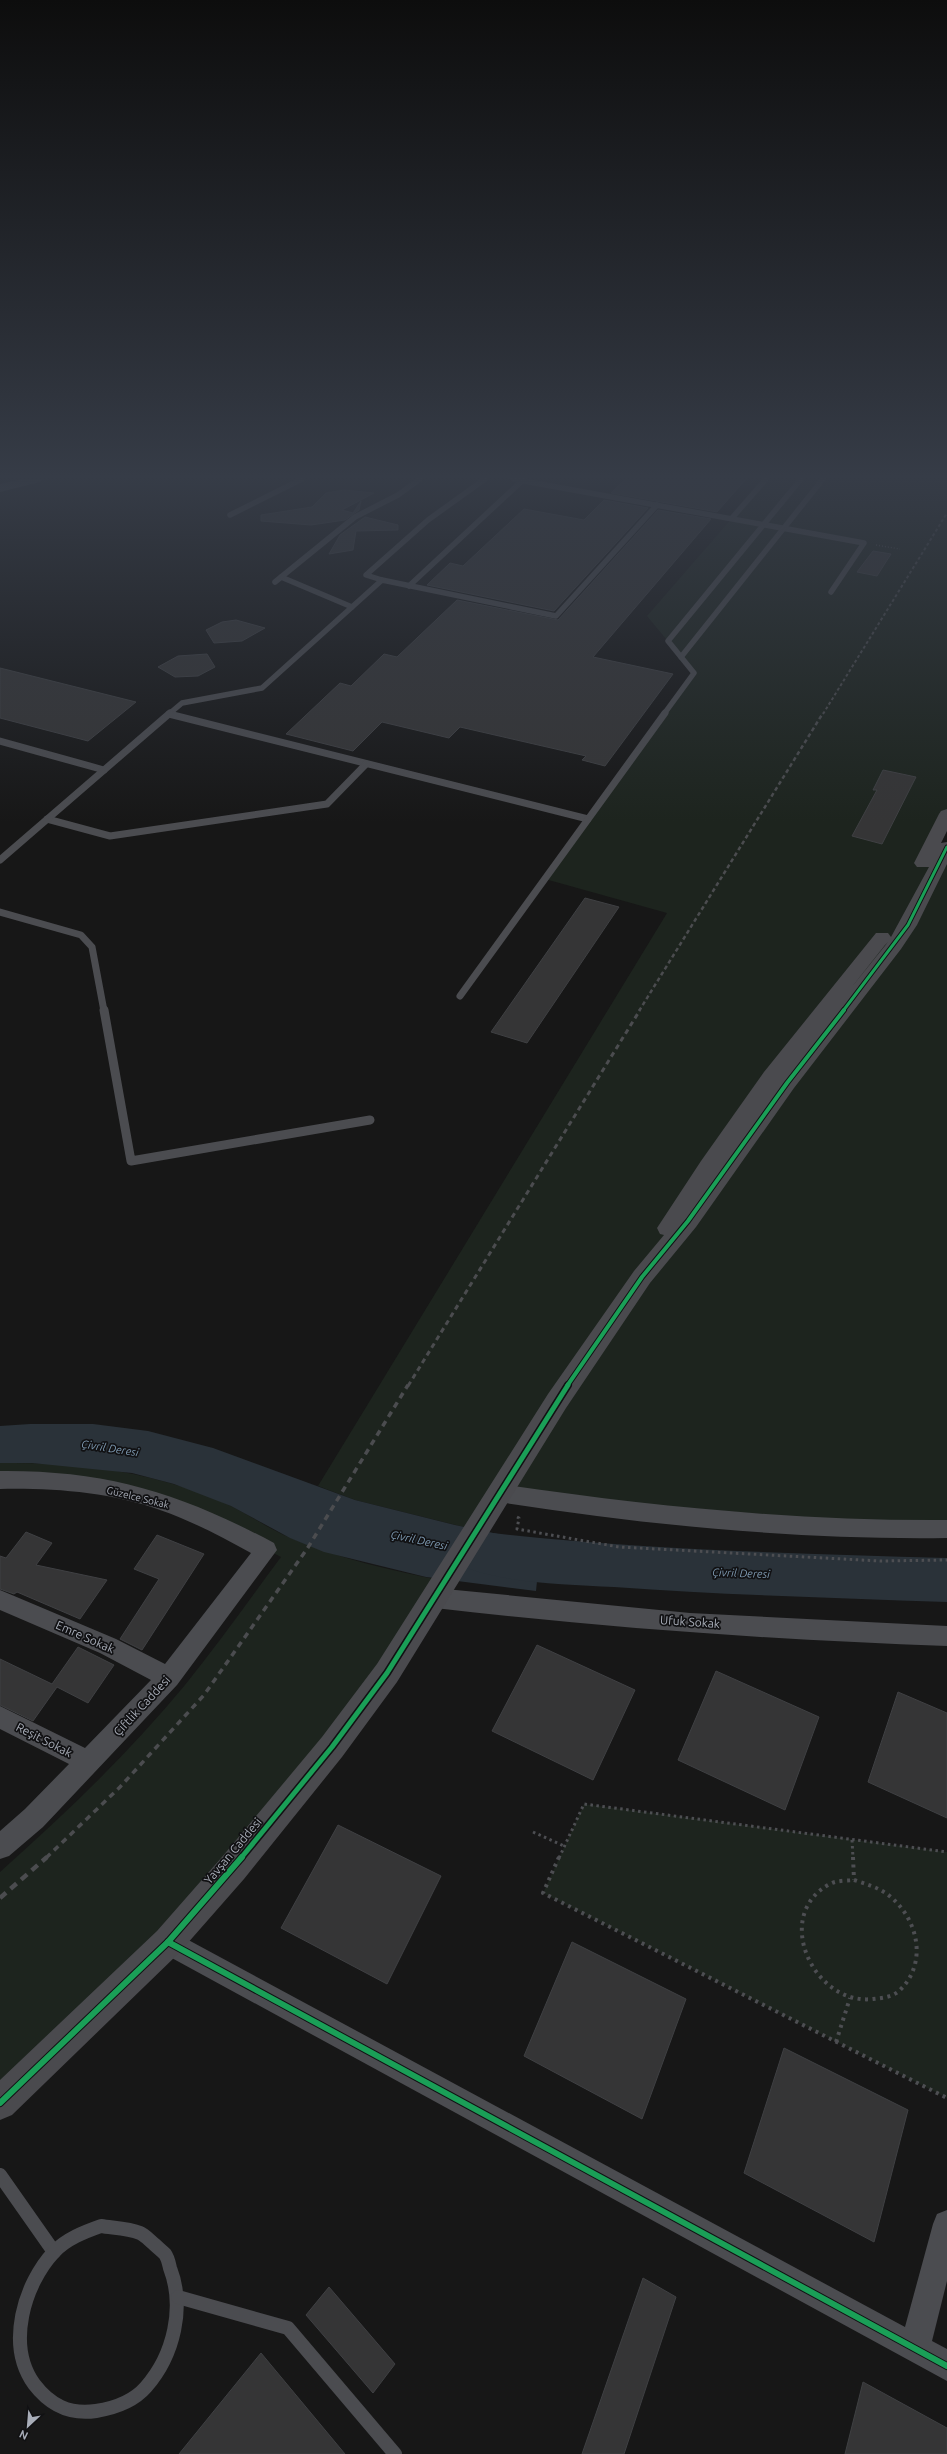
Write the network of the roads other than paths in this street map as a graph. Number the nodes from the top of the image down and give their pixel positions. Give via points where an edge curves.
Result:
1 (320, 594) edge
2 (367, 594) edge
3 (446, 594) edge
4 (576, 594) edge
5 (707, 594) edge
6 (731, 594) edge
7 (352, 607) junction
8 (680, 657) junction
9 (169, 714) junction
10 (0, 741) edge
11 (366, 764) junction
12 (104, 770) junction
13 (947, 814) edge
14 (47, 819) junction
15 (588, 819) junction
16 (946, 850) edge
17 (0, 860) edge
18 (0, 912) edge
19 (460, 996) dead end
20 (370, 1120) dead end
21 (642, 1277) junction
22 (0, 1480) edge
23 (499, 1493) junction
24 (947, 1529) edge
25 (266, 1550) joint
26 (440, 1589) junction
27 (0, 1600) edge
28 (947, 1636) edge
29 (169, 1677) junction
30 (0, 1718) edge
31 (89, 1762) junction
32 (0, 1847) edge
33 (168, 1942) junction
34 (0, 2103) edge
35 (0, 2175) edge
36 (947, 2224) edge
37 (54, 2252) junction
38 (178, 2297) junction
39 (916, 2348) junction
40 (947, 2366) edge
41 (395, 2454) edge

1 - 7 lane
2 - 7 lane
3 - 4 lane via 556,616
5 - 8 lane via 668,641
6 - 8 lane
7 - 9 lane via 262,688 182,703
8 - 15 lane via 694,673
9 - 11 lane
9 - 12 lane
10 - 12 lane
11 - 14 lane via 327,804 110,836
11 - 15 lane
12 - 14 lane
13 - 21 street via 893,920 771,1077 708,1166 674,1215
14 - 17 lane
15 - 19 lane
16 - 21 street via 908,925 892,949 787,1084 688,1221
18 - 20 lane via 81,935 92,947 131,1161
21 - 23 street, Yavşan Caddesi via 557,1401
22 - 25 street, Güzelce Sokak via 59,1482 108,1489 162,1502 213,1522
23 - 24 street via 588,1507 704,1519 801,1526
23 - 26 street, Yavşan Caddesi
25 - 29 street, Çiftlik Caddesi
26 - 28 street, Ufuk Sokak via 533,1610 813,1631
26 - 33 street, Yavşan Caddesi via 387,1673 332,1747 233,1868
27 - 29 street, Emre Sokak via 108,1646
29 - 31 street, Çiftlik Caddesi
30 - 31 street, Reşit Sokak
31 - 32 street, Çiftlik Caddesi via 34,1818
33 - 34 street, Yavşan Caddesi
33 - 39 street
35 - 37 lane
36 - 39 street
37 - 38 lane via 84,2231 101,2226 133,2229 147,2236 169,2261
37 - 38 lane via 32,2285 24,2305 21,2346 33,2382 44,2396 58,2407 74,2412 109,2411 126,2403 141,2391 155,2376 174,2338
38 - 41 lane via 288,2328
39 - 40 street

